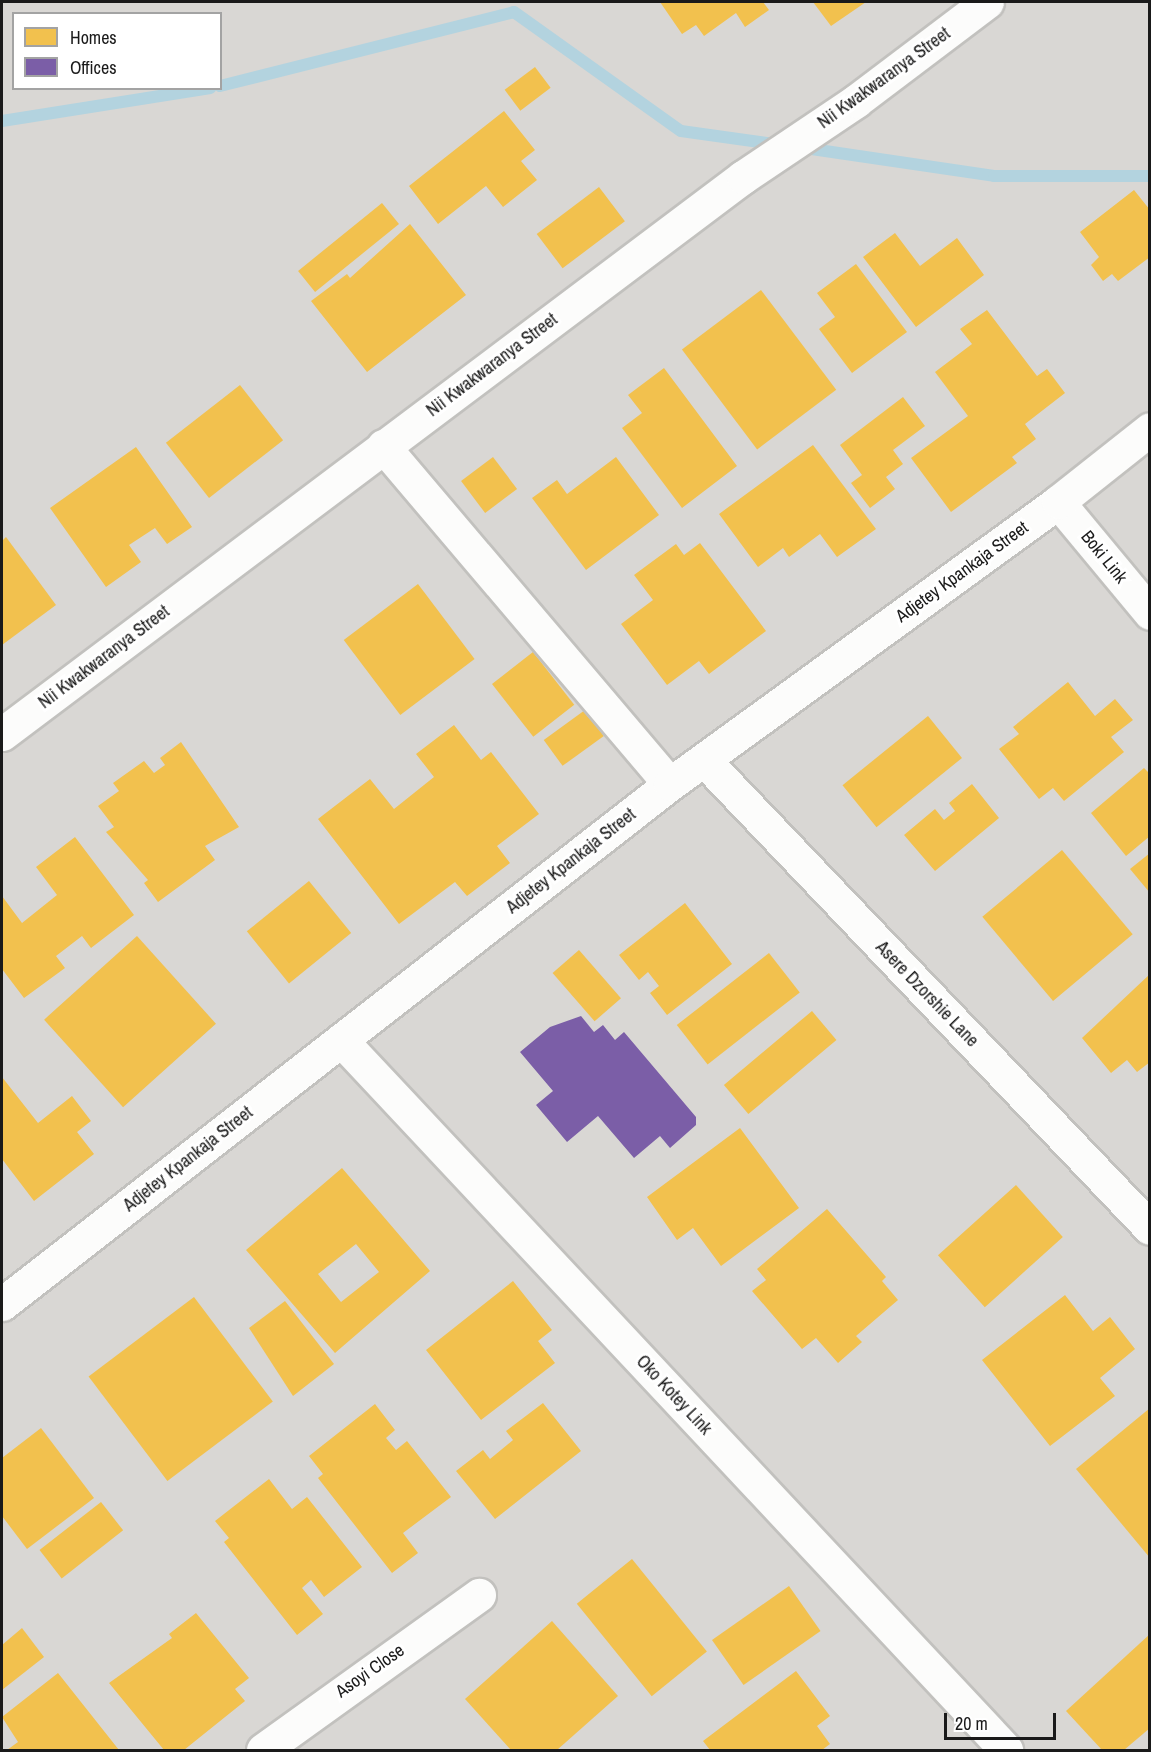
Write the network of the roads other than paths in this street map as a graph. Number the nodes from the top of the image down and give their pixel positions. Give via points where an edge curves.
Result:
1 (987, 2) edge
2 (1149, 429) edge
3 (383, 447) junction
4 (1058, 502) junction
5 (1149, 613) edge
6 (2, 734) edge
7 (704, 760) junction
8 (670, 784) junction
9 (341, 1040) junction
10 (1149, 1228) edge
11 (2, 1304) edge
12 (479, 1595) dead end
13 (263, 1750) edge
14 (1006, 1750) edge

1 - 3 street, Nii Kwakwaranya Street via 856,101 743,177
2 - 4 street, Adjetey Kpankaja Street
3 - 6 street, Nii Kwakwaranya Street
3 - 8 street
4 - 5 street, Boki Link
4 - 7 street, Adjetey Kpankaja Street
7 - 8 street, Adjetey Kpankaja Street
7 - 10 street, Asere Dzorshie Lane
8 - 9 street, Adjetey Kpankaja Street
9 - 11 street, Adjetey Kpankaja Street
9 - 14 street, Oko Kotey Link
12 - 13 street, Asoyi Close

